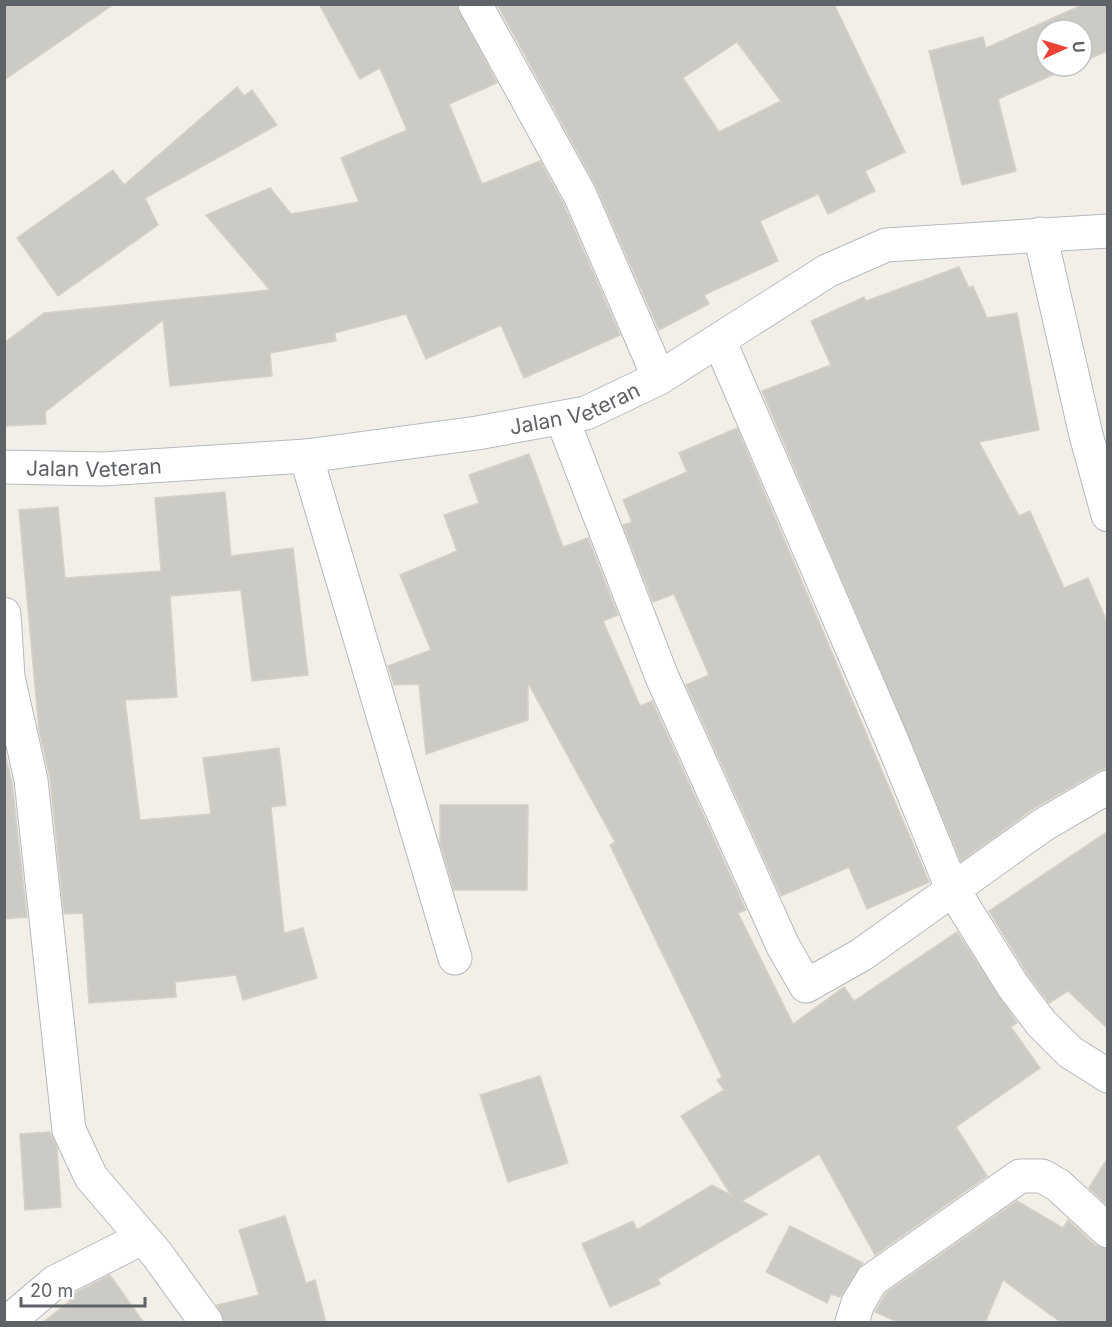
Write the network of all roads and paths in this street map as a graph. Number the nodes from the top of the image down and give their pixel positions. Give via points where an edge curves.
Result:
1 (475, 4) edge
2 (1107, 231) edge
3 (1040, 234) junction
4 (719, 340) junction
5 (659, 378) junction
6 (562, 418) junction
7 (306, 456) junction
8 (4, 467) edge
9 (1107, 515) edge
10 (4, 614) edge
11 (1107, 787) edge
12 (952, 888) junction
13 (455, 958) dead end
14 (1107, 1076) edge
15 (1107, 1231) edge
16 (142, 1238) junction
17 (8, 1323) edge
18 (206, 1323) edge
19 (852, 1323) edge

1 - 5 street via 580,195
2 - 3 street, Jalan Veteran
3 - 4 street, Jalan Veteran via 886,245 826,271
3 - 9 street
4 - 5 street, Jalan Veteran
4 - 12 street
5 - 6 street, Jalan Veteran via 586,413
6 - 7 street, Jalan Veteran
6 - 12 street via 662,677 783,946 806,986 861,955
7 - 8 street, Jalan Veteran via 103,470
7 - 13 street
10 - 16 street via 8,677 31,780 69,1130 91,1177
11 - 12 street via 1043,825
12 - 14 street via 1013,986 1041,1023 1070,1052
15 - 19 street via 1058,1185 1042,1176 1020,1176 872,1280
16 - 17 street via 54,1282
16 - 18 street

